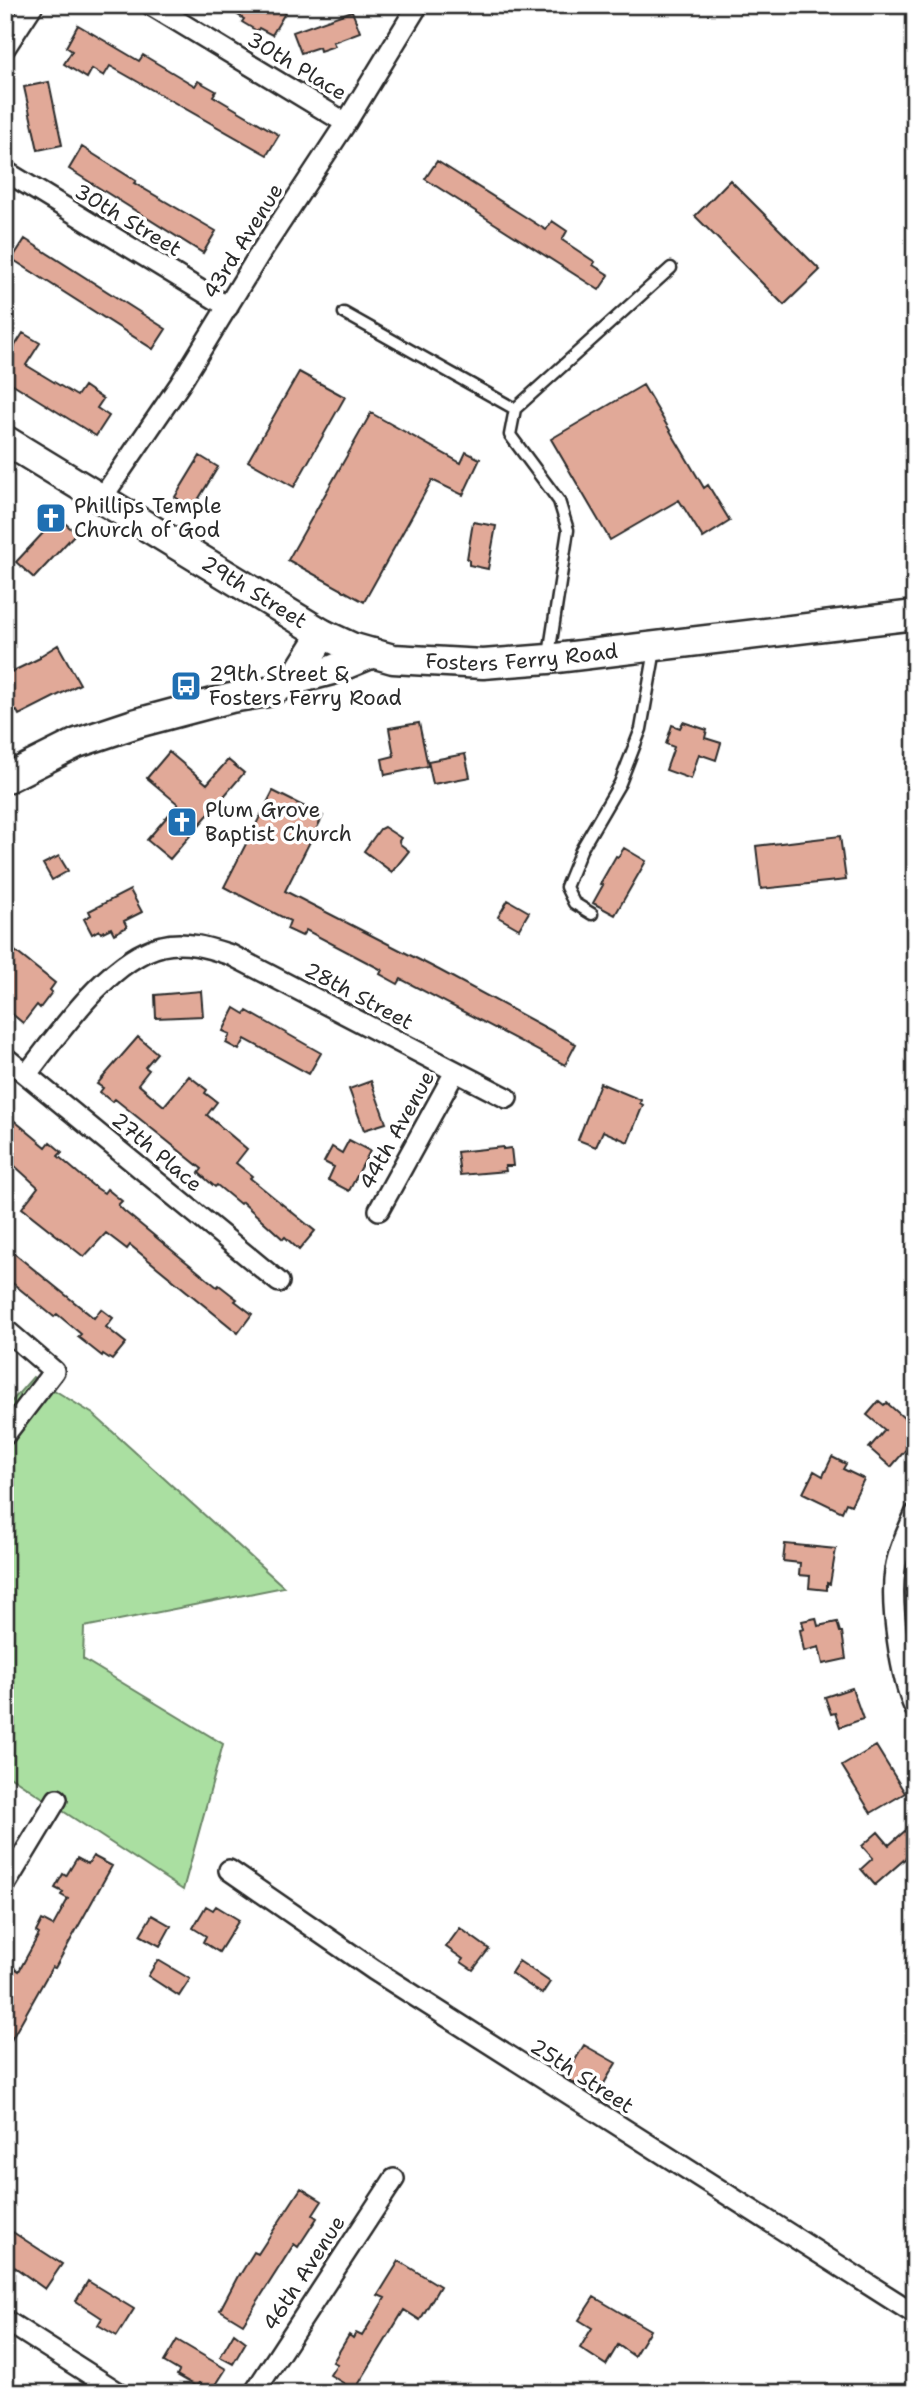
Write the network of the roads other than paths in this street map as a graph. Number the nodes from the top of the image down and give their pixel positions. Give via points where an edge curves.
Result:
1 (33, 5) edge
2 (151, 5) edge
3 (418, 5) edge
4 (5, 48) edge
5 (346, 123) junction
6 (5, 172) edge
7 (671, 268) dead end
8 (228, 307) junction
9 (344, 313) dead end
10 (514, 409) junction
11 (5, 440) edge
12 (102, 498) junction
13 (915, 615) edge
14 (323, 634) junction
15 (656, 646) junction
16 (373, 653) junction
17 (548, 659) junction
18 (294, 680) junction
19 (5, 779) edge
20 (592, 914) dead end
21 (5, 1057) edge
22 (455, 1072) junction
23 (27, 1074) junction
24 (507, 1098) dead end
25 (379, 1210) dead end
26 (279, 1282) dead end
27 (5, 1329) edge
28 (5, 1435) edge
29 (915, 1514) edge
30 (915, 1709) edge
31 (58, 1799) dead end
32 (229, 1870) dead end
33 (6, 1882) edge
34 (394, 2179) dead end
35 (915, 2315) edge
36 (5, 2320) edge
37 (119, 2393) edge
38 (254, 2393) edge

1 - 4 street
2 - 5 street, 30th Place
3 - 5 street, 43rd Avenue
5 - 8 street, 43rd Avenue
6 - 8 street, 30th Street
7 - 10 lane
8 - 12 street, 43rd Avenue
9 - 10 lane
10 - 17 lane via 510,435 559,500 568,530
11 - 12 street, 29th Street
12 - 14 street, 29th Street
13 - 15 street, Fosters Ferry Road
14 - 16 street, Fosters Ferry Road
14 - 18 street
15 - 17 street, Fosters Ferry Road
15 - 20 lane via 642,729 620,783 581,850 566,887 574,903
16 - 17 street, Fosters Ferry Road via 438,663
16 - 18 street
18 - 19 street via 268,692 230,698 77,743
21 - 23 street, 27th Place
22 - 23 street, 28th Street via 231,955 186,944 162,946 121,966
22 - 24 street, 28th Street
22 - 25 street, 44th Avenue
23 - 26 street, 27th Place
27 - 28 street via 54,1371
29 - 30 street via 895,1570 894,1592 905,1682
31 - 33 street
32 - 35 street, 25th Street via 385,1978
34 - 38 street, 46th Avenue
36 - 37 street

